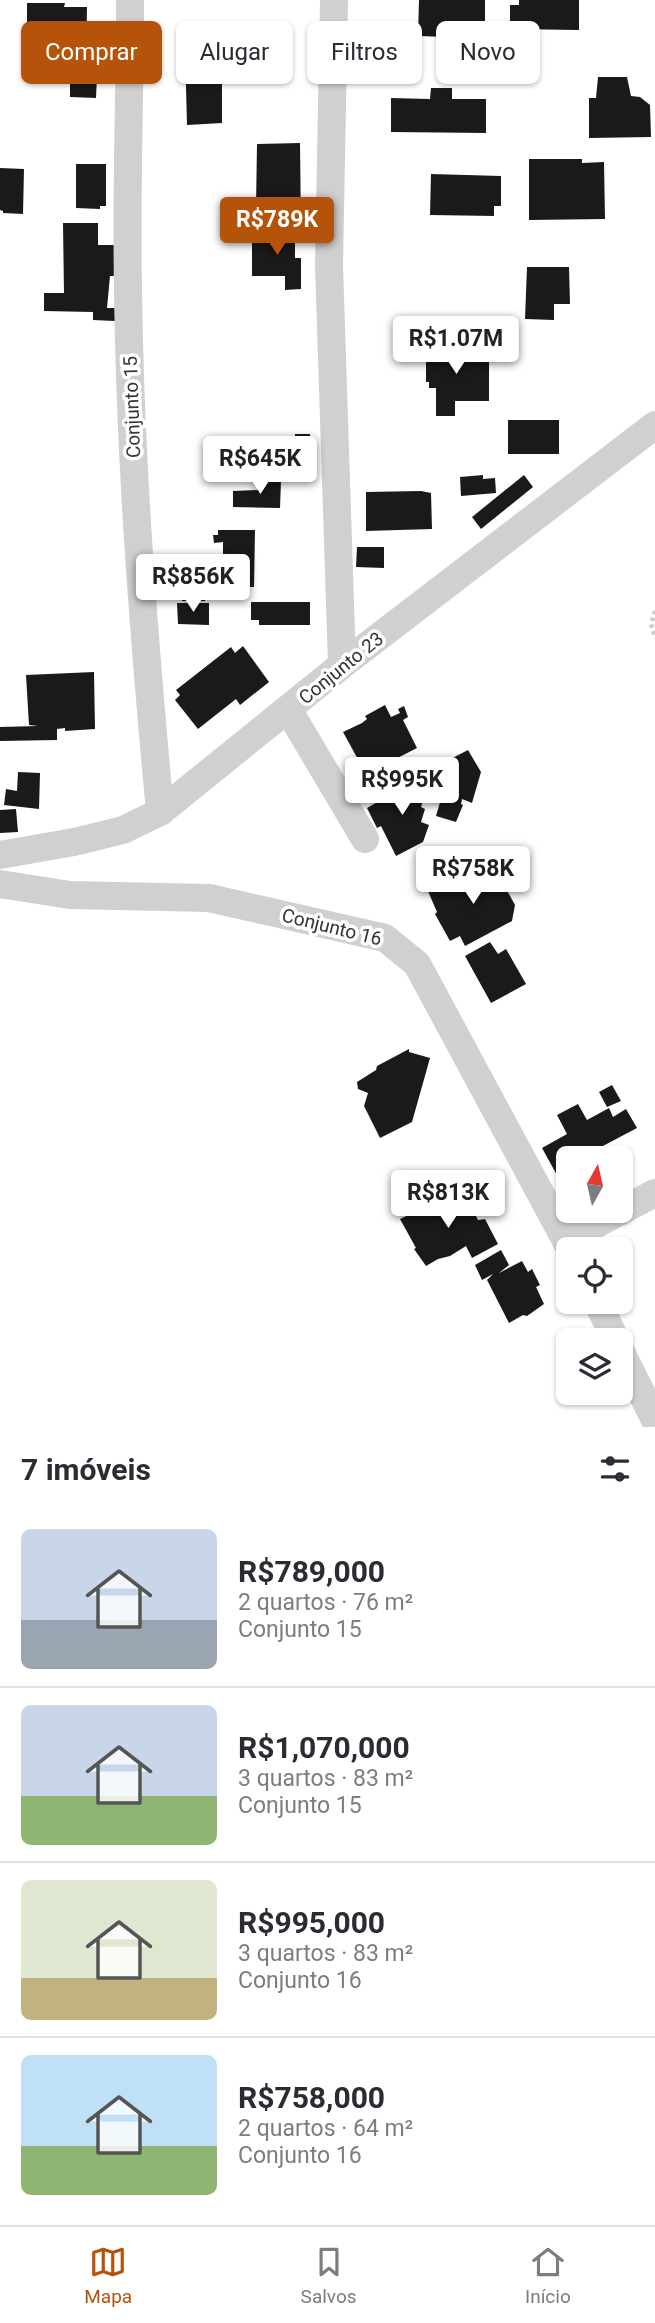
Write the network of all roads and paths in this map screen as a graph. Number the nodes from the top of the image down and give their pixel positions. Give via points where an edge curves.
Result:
1 (130, 0) edge
2 (334, 0) edge
3 (655, 425) edge
4 (655, 611) edge
5 (655, 638) edge
6 (342, 665) junction
7 (289, 711) junction
8 (160, 812) junction
9 (365, 839) dead end
10 (0, 855) edge
11 (0, 884) edge
12 (655, 1193) edge
13 (564, 1237) edge
14 (581, 1237) edge
15 (633, 1376) edge
16 (655, 1420) edge

1 - 8 street, Conjunto 15 via 128,286 134,468
2 - 6 street via 330,265
3 - 6 street, Conjunto 23
4 - 5 path
6 - 7 street, Conjunto 23
7 - 8 street, Conjunto 23
7 - 9 street
8 - 10 street, Conjunto 23 via 122,830
11 - 13 street, Conjunto 16 via 70,895 209,898 385,938 417,964
12 - 14 street
15 - 16 street

